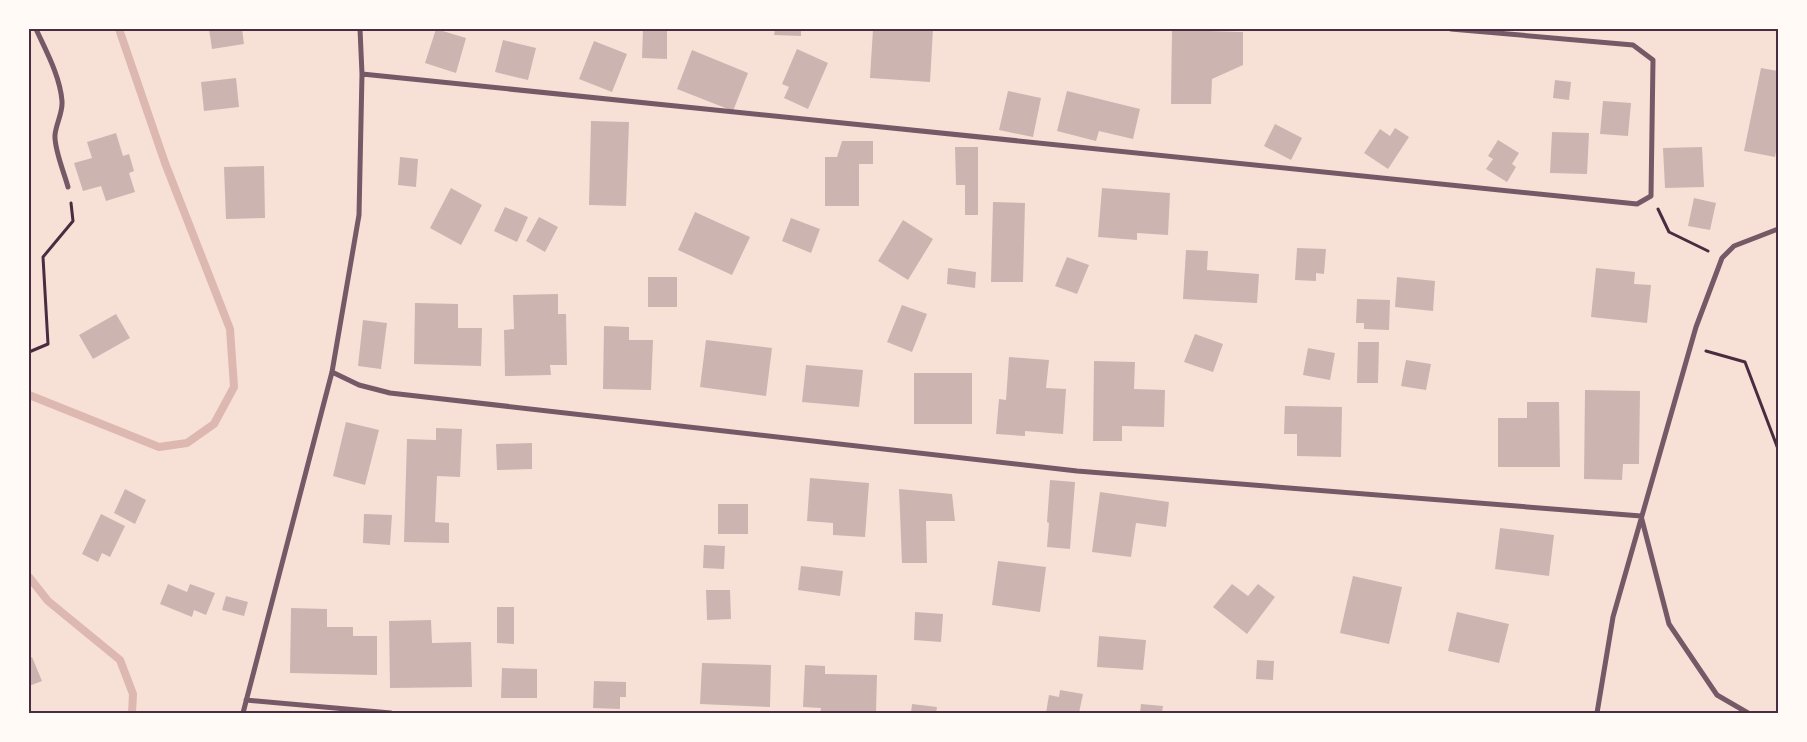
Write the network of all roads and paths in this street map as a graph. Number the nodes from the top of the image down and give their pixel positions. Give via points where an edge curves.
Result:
1 (36, 29) edge
2 (360, 29) edge
3 (1451, 29) edge
4 (362, 74) junction
5 (68, 187) joint
6 (1651, 196) junction
7 (1778, 229) edge
8 (1722, 258) junction
9 (1691, 347) junction
10 (29, 352) edge
11 (332, 372) junction
12 (1778, 449) edge
13 (1641, 516) junction
14 (246, 700) junction
15 (243, 713) edge
16 (391, 713) edge
17 (1597, 713) edge
18 (1748, 713) edge

1 - 5 street via 58,80 62,112 55,134
2 - 4 street
3 - 6 street via 1633,45 1653,60
4 - 6 street via 1637,204
4 - 11 street via 359,215
5 - 10 path via 73,221 43,257 48,344
6 - 8 path via 1669,232
7 - 8 street via 1734,246
8 - 9 street
9 - 12 path via 1745,362
9 - 13 street
11 - 13 street via 359,385 390,393 1057,468
11 - 14 street
13 - 17 street via 1613,616
13 - 18 street via 1669,624 1717,695
14 - 15 street
14 - 16 street

